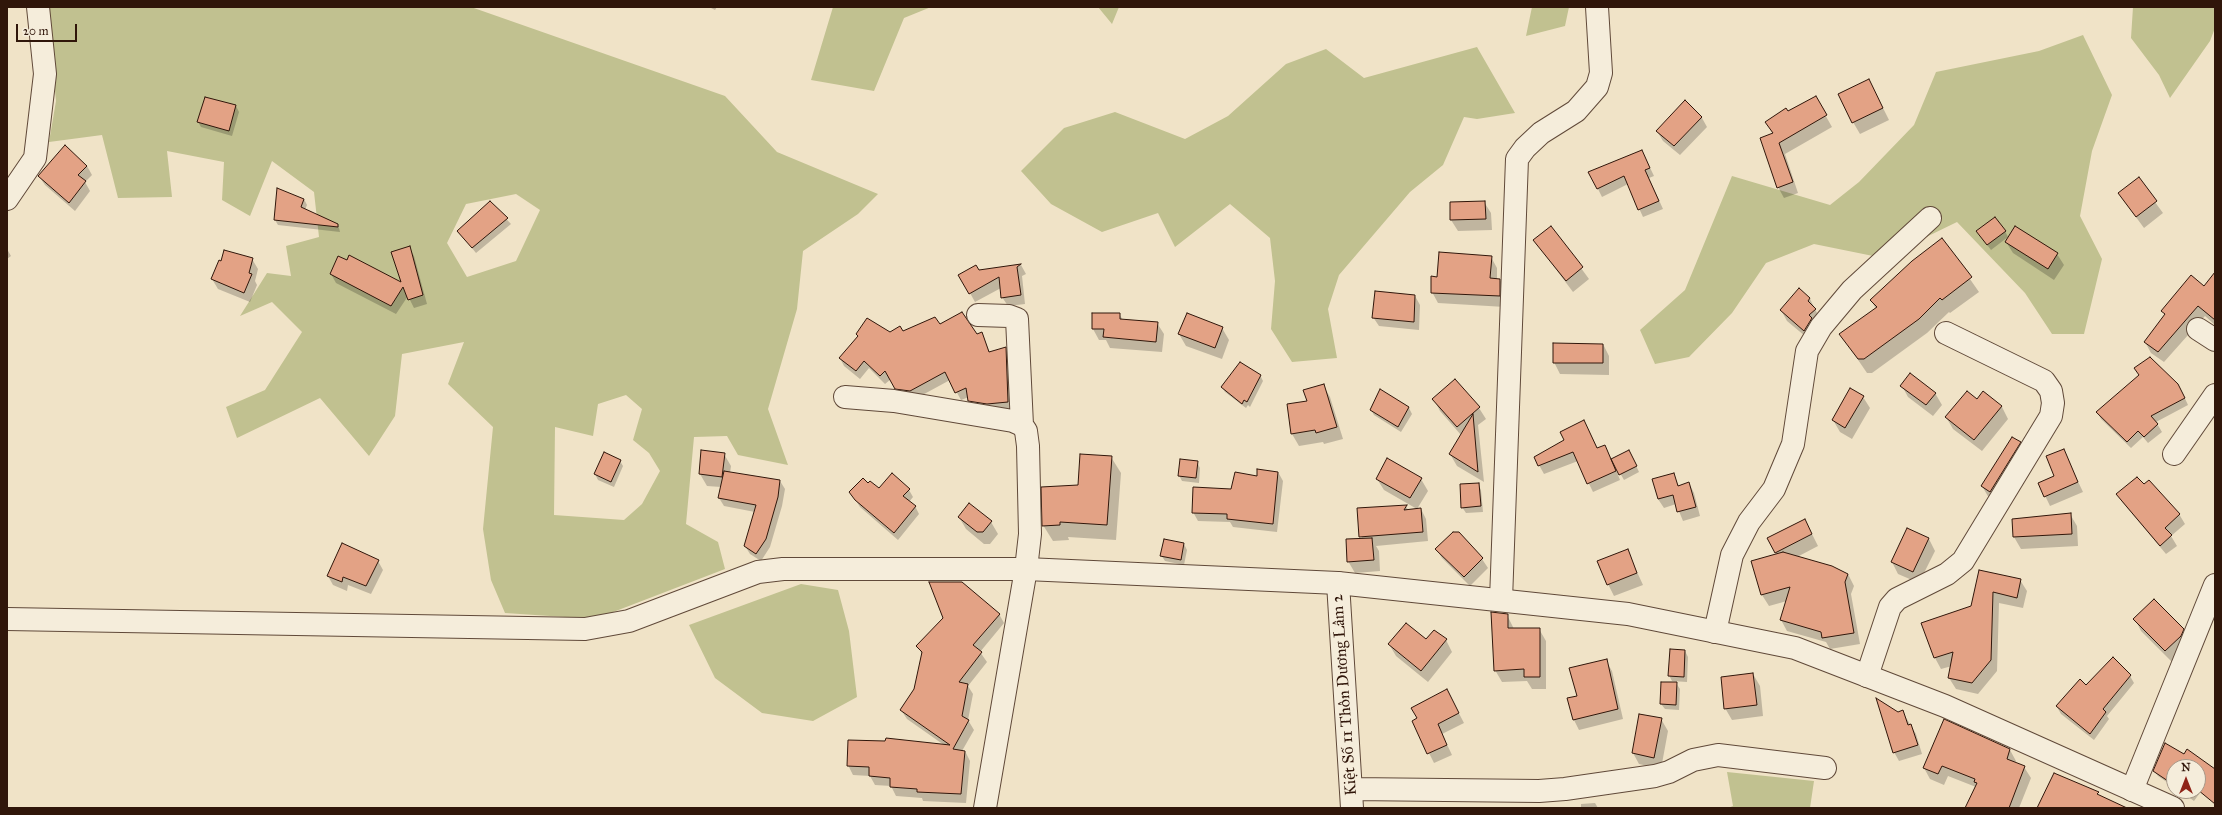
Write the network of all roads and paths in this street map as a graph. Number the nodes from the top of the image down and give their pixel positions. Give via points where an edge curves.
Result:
1 (38, 7) edge
2 (1597, 7) edge
3 (7, 199) edge
4 (1930, 218) dead end
5 (978, 315) dead end
6 (1946, 333) dead end
7 (2215, 395) edge
8 (845, 397) dead end
9 (1022, 425) junction
10 (2174, 454) dead end
11 (1026, 569) junction
12 (1338, 583) junction
13 (2215, 585) edge
14 (1501, 600) junction
15 (7, 619) edge
16 (1715, 632) junction
17 (1867, 676) junction
18 (1825, 768) dead end
19 (2132, 790) junction
20 (1352, 798) edge
21 (985, 808) edge
22 (2173, 808) edge

1 - 3 street via 45,74 35,158
2 - 14 street via 1601,73 1597,87 1576,111 1541,133 1517,159
4 - 16 street via 1852,290 1821,327 1807,351 1793,444 1774,489 1748,522 1732,555
5 - 9 street via 1009,316 1017,319
6 - 17 street via 2044,381 2051,391 2051,416 1963,561 1948,574 1897,599 1890,607
7 - 10 street
8 - 9 street via 894,401
9 - 11 street via 1026,431 1028,446 1030,534
11 - 12 street
11 - 15 street via 783,569 758,572 629,622 585,629
11 - 21 street
12 - 14 street
12 - 20 street, Kiệt Số 11 Thôn Dương Lâm 2
13 - 19 street
14 - 16 street via 1628,614
16 - 17 street via 1795,648
17 - 19 street via 1945,706
18 - 20 street via 1718,755 1693,760 1655,776 1565,789
19 - 22 street

